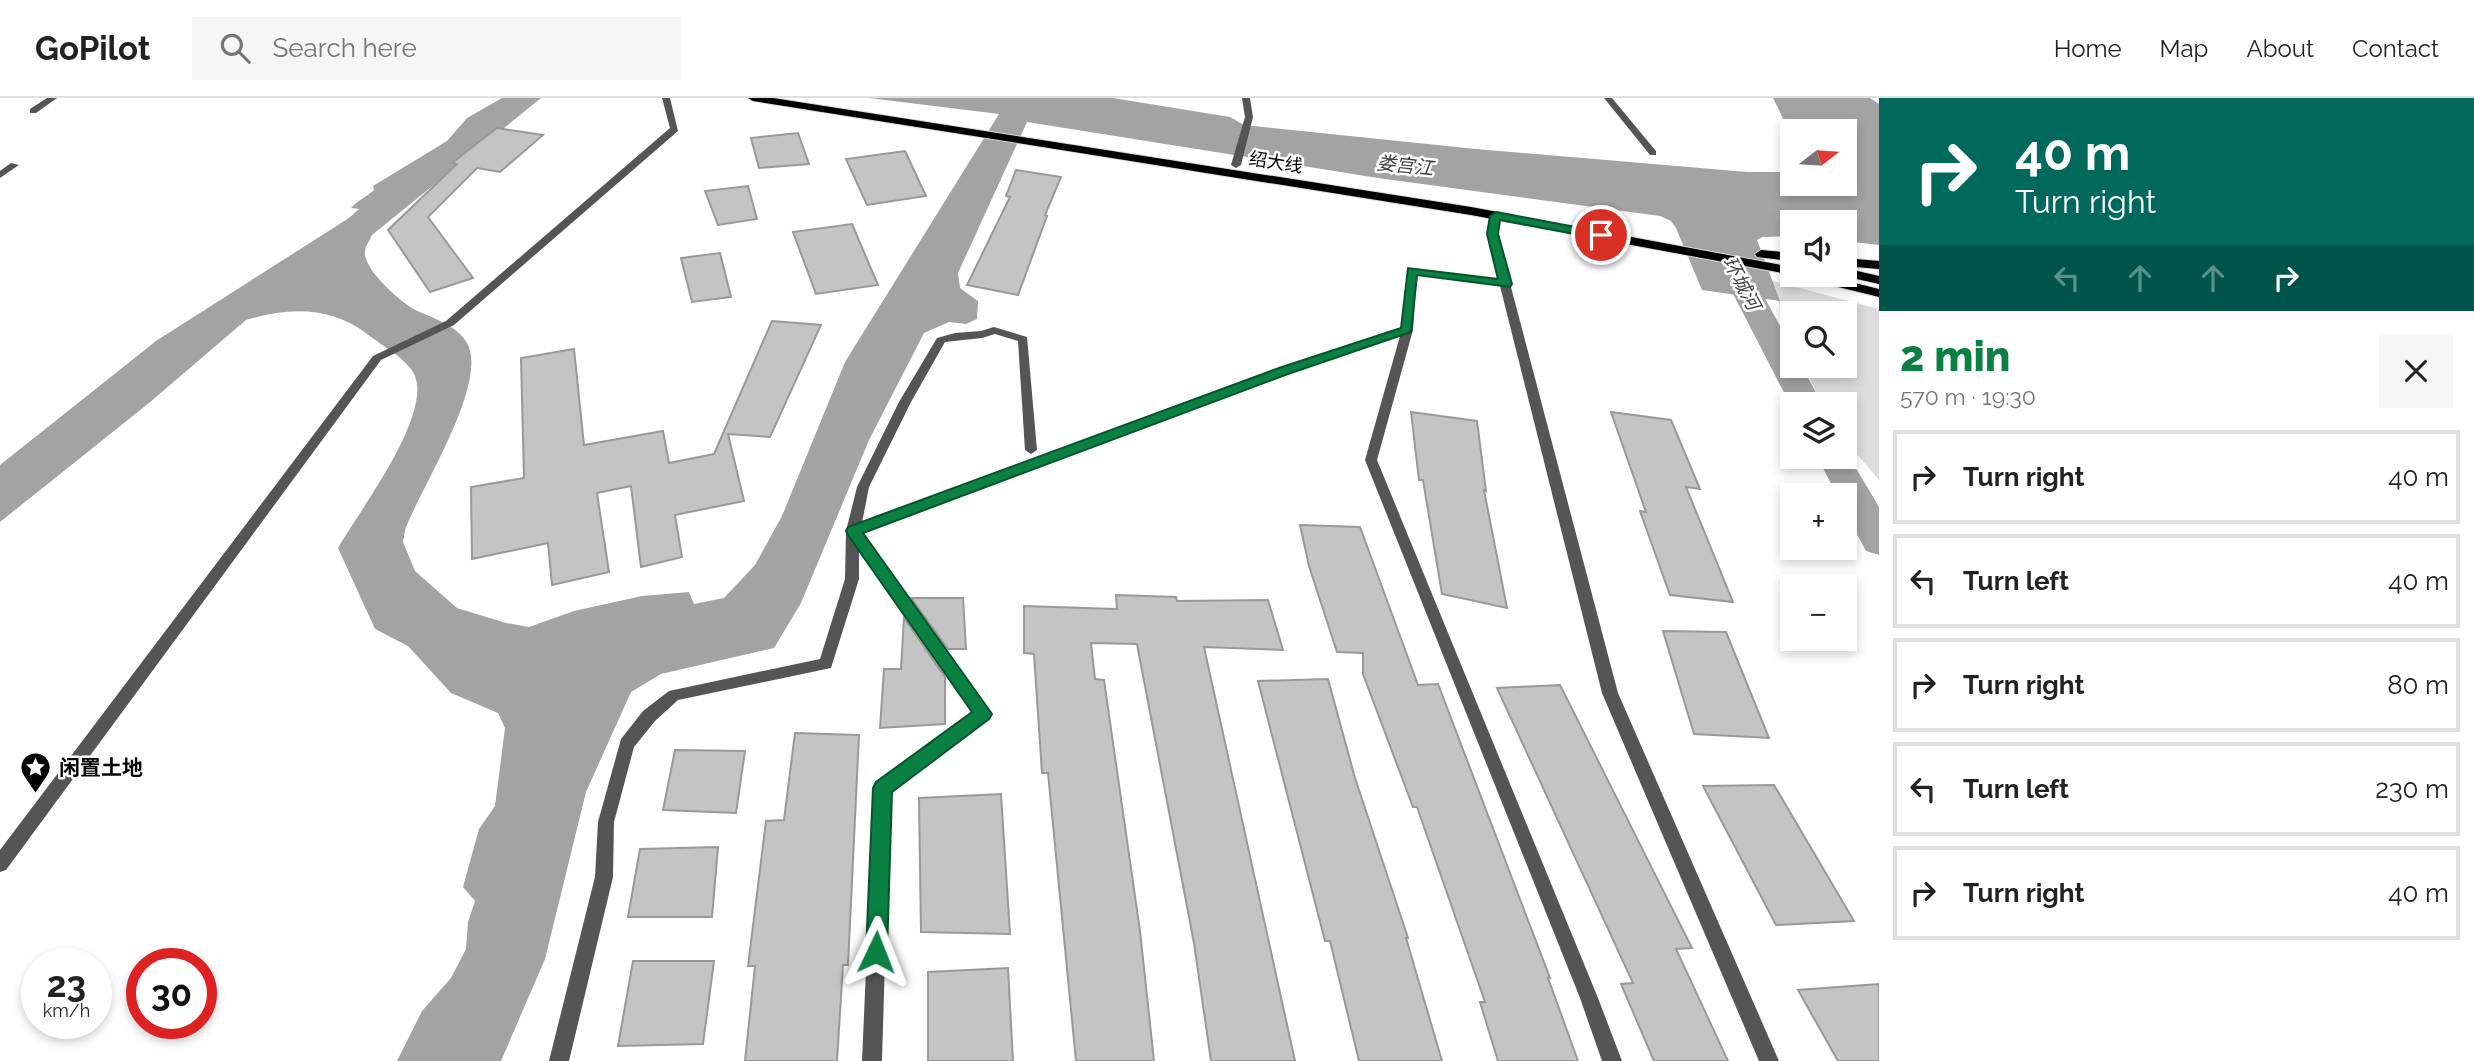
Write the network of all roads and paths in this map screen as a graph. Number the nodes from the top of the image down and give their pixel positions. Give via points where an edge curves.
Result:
1 (53, 98) edge
2 (666, 98) edge
3 (754, 98) edge
4 (804, 98) edge
5 (1246, 98) edge
6 (1608, 98) edge
7 (33, 111) dead end
8 (979, 128) junction
9 (1025, 136) junction
10 (1653, 153) dead end
11 (1237, 160) junction
12 (14, 165) dead end
13 (0, 175) edge
14 (1496, 216) junction
15 (1679, 246) junction
16 (1780, 260) edge
17 (1771, 261) junction
18 (1857, 263) edge
19 (1780, 265) edge
20 (1879, 265) edge
21 (1857, 275) edge
22 (1879, 280) edge
23 (1506, 284) junction
24 (1855, 287) edge
25 (1879, 293) edge
26 (1407, 330) junction
27 (1031, 450) dead end
28 (853, 531) junction
29 (0, 864) edge
30 (559, 1061) edge
31 (872, 1061) edge
32 (1612, 1061) edge
33 (1769, 1061) edge

1 - 7 street
2 - 29 street via 675,129 450,323 377,358
3 - 8 main road, 绍大线
4 - 8 main road, 绍大线
5 - 11 street via 1249,117
6 - 10 street
8 - 9 main road, 绍大线
9 - 11 main road, 绍大线
9 - 14 main road, 绍大线
11 - 15 main road, 绍大线
12 - 13 street
14 - 15 main road, 绍大线
14 - 23 street via 1492,234
15 - 17 main road, 绍大线
16 - 17 main road
17 - 19 main road, 绍大线
18 - 20 main road
21 - 22 main road
23 - 26 street via 1412,270
23 - 33 street via 1610,693
24 - 25 main road
26 - 28 street
26 - 32 street via 1371,460
27 - 28 street via 1023,339 994,330 981,336 949,337 938,345 905,401 863,487
28 - 30 street via 852,579 826,664 674,695 649,716 627,744 606,822 604,877
28 - 31 street via 983,714 883,788

